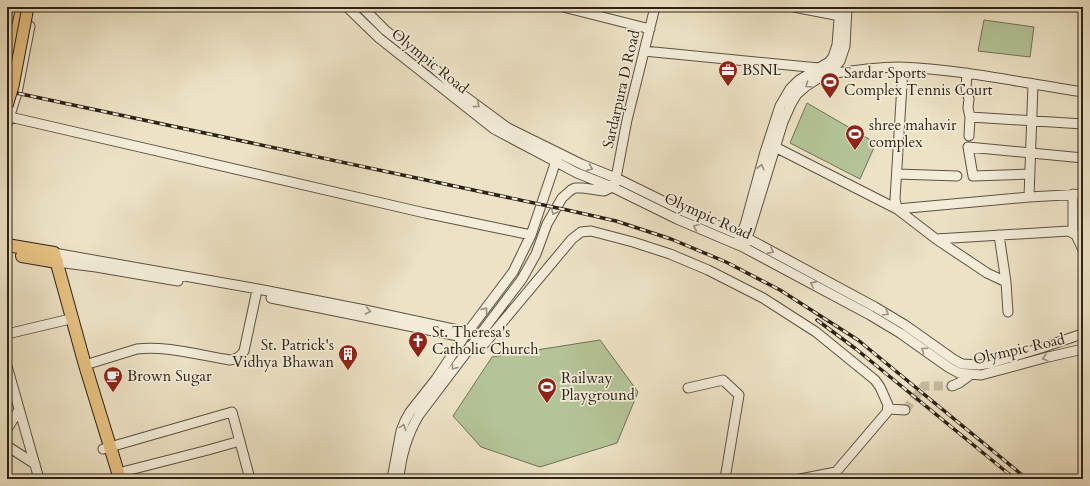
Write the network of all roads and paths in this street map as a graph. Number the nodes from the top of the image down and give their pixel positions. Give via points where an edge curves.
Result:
1 (18, 7) edge
2 (22, 7) edge
3 (28, 7) edge
4 (33, 7) edge
5 (347, 7) edge
6 (362, 7) edge
7 (375, 7) edge
8 (655, 7) edge
9 (794, 7) edge
10 (847, 7) edge
11 (569, 8) edge
12 (840, 11) edge
13 (374, 18) junction
14 (650, 29) junction
15 (644, 51) junction
16 (7, 58) edge
17 (903, 68) junction
18 (821, 72) junction
19 (7, 73) edge
20 (967, 74) junction
21 (1034, 84) junction
22 (1083, 92) edge
23 (8, 116) edge
24 (970, 117) junction
25 (1032, 121) junction
26 (1083, 124) edge
27 (506, 131) junction
28 (969, 136) dead end
29 (775, 148) junction
30 (1030, 153) junction
31 (557, 158) junction
32 (1083, 158) edge
33 (897, 174) junction
34 (1030, 174) junction
35 (957, 176) dead end
36 (616, 178) junction
37 (612, 187) junction
38 (1073, 194) junction
39 (1083, 194) edge
40 (1029, 197) junction
41 (897, 209) junction
42 (1073, 233) junction
43 (531, 235) junction
44 (999, 235) junction
45 (744, 237) junction
46 (936, 239) junction
47 (7, 245) edge
48 (740, 245) junction
49 (1083, 250) edge
50 (7, 253) edge
51 (51, 257) junction
52 (1006, 282) junction
53 (256, 295) junction
54 (1008, 312) dead end
55 (66, 320) junction
56 (7, 334) edge
57 (1082, 334) edge
58 (466, 335) junction
59 (1083, 348) edge
60 (464, 349) junction
61 (85, 365) junction
62 (7, 366) edge
63 (970, 375) junction
64 (952, 386) tunnel mouth
65 (688, 388) dead end
66 (888, 409) junction
67 (19, 410) junction
68 (905, 410) dead end
69 (7, 429) edge
70 (240, 441) junction
71 (7, 446) edge
72 (106, 448) junction
73 (34, 464) junction
74 (833, 475) edge
75 (116, 477) edge
76 (39, 479) edge
77 (250, 479) edge
78 (392, 479) edge
79 (399, 479) edge
80 (725, 479) edge
81 (800, 479) edge

1 - 16 street
2 - 19 main road
3 - 23 main road, bridge
4 - 23 street via 18,87
5 - 27 street, Olympic Road via 379,38 477,116 494,129
6 - 13 street, Olympic Road
7 - 13 street
8 - 14 street, Sardarpura D Road
9 - 12 street
10 - 18 street via 842,56 837,65
11 - 14 street
12 - 18 street via 835,53
13 -> 27 street, Olympic Road
14 - 15 street, Sardarpura D Road
15 - 18 street
15 - 36 street, Sardarpura D Road
17 - 18 street
17 - 20 street
17 - 33 street
18 -> 29 street via 797,94 783,122
45 -> 18 street via 771,130 780,106 799,80
20 - 21 street
20 - 24 street
21 - 22 street
21 - 25 street
23 - 43 street via 425,213
24 - 25 street
24 - 28 street
25 - 26 street
25 - 30 street
27 - 31 street, Olympic Road
29 - 41 street
29 - 45 street
30 - 32 street
30 - 34 street
30 - 34 street via 968,147 974,176
31 -> 36 street, Olympic Road
31 - 37 street, Olympic Road via 577,173
31 - 43 street
33 - 35 street
33 - 41 street
34 - 40 street
36 - 37 street, Sardarpura D Road
36 - 45 street, Olympic Road
48 -> 37 street, Olympic Road
37 -> 60 street via 604,191 576,188 562,198 547,224 536,254 522,280
38 - 39 street
38 - 40 street
38 - 42 street
40 - 41 street
41 - 46 street
42 - 44 street via 1064,231
42 - 49 street
58 -> 43 street via 514,272
44 - 46 street
44 - 52 street
45 - 48 street
45 -> 57 street, Olympic Road via 875,307 962,364 980,366
46 - 52 street via 987,273
47 - 51 highway
63 -> 48 street, Olympic Road via 948,367 870,315
50 - 51 highway
51 - 53 street
51 - 55 highway
51 -> 58 street via 273,292 365,310
51 - 61 highway
52 - 54 street
53 - 58 street
53 - 61 street via 244,351 237,359 144,348
55 - 56 street
55 - 72 highway
57 - 59 street via 1080,342
58 - 60 street
59 -> 63 street, Olympic Road via 981,375
60 - 66 street via 485,343 572,239 581,232 591,231 633,242 692,263 780,308 816,332 876,380
78 -> 60 street via 405,421 436,378
60 -> 79 street via 413,425 405,445
61 - 72 highway
62 - 67 street
63 - 64 street
65 - 80 street via 723,380 739,396
66 - 68 street
66 - 74 street
67 - 69 street
67 - 73 street
70 - 72 street via 232,412
70 - 75 street
70 - 77 street
71 - 73 street
72 - 75 highway
73 - 76 street
74 - 81 street

